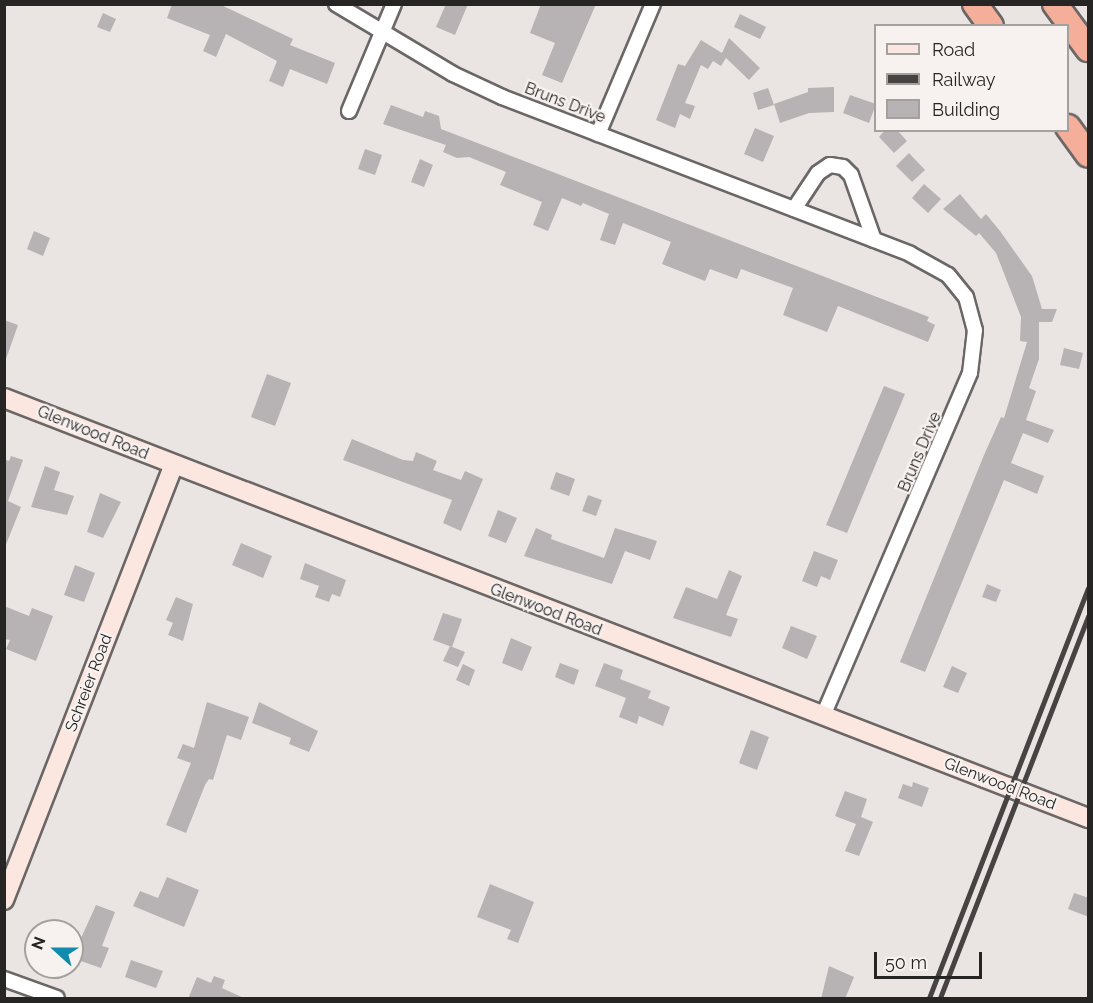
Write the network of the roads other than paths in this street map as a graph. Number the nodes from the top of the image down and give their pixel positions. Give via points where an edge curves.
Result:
1 (336, 4) edge
2 (394, 4) edge
3 (653, 4) edge
4 (975, 4) edge
5 (1055, 4) edge
6 (990, 24) edge
7 (382, 32) junction
8 (1089, 49) edge
9 (349, 111) dead end
10 (1069, 128) edge
11 (598, 134) junction
12 (1089, 155) edge
13 (794, 209) junction
14 (874, 240) junction
15 (4, 398) edge
16 (174, 465) junction
17 (823, 717) junction
18 (1089, 818) edge
19 (4, 900) edge
20 (4, 978) edge
21 (57, 999) edge

1 - 7 street, Bruns Drive
2 - 7 street
3 - 11 street
4 - 6 highway
5 - 8 highway
7 - 9 street
7 - 11 street, Bruns Drive via 463,79
10 - 12 highway
11 - 13 street, Bruns Drive
13 - 14 street, Bruns Drive
13 - 14 street via 818,173 830,165 843,167 851,176
14 - 17 street, Bruns Drive via 929,263 956,282 973,319 974,352 962,394
15 - 16 street, Glenwood Road
16 - 17 street, Glenwood Road
16 - 19 street, Schreier Road
17 - 18 street, Glenwood Road
20 - 21 street

